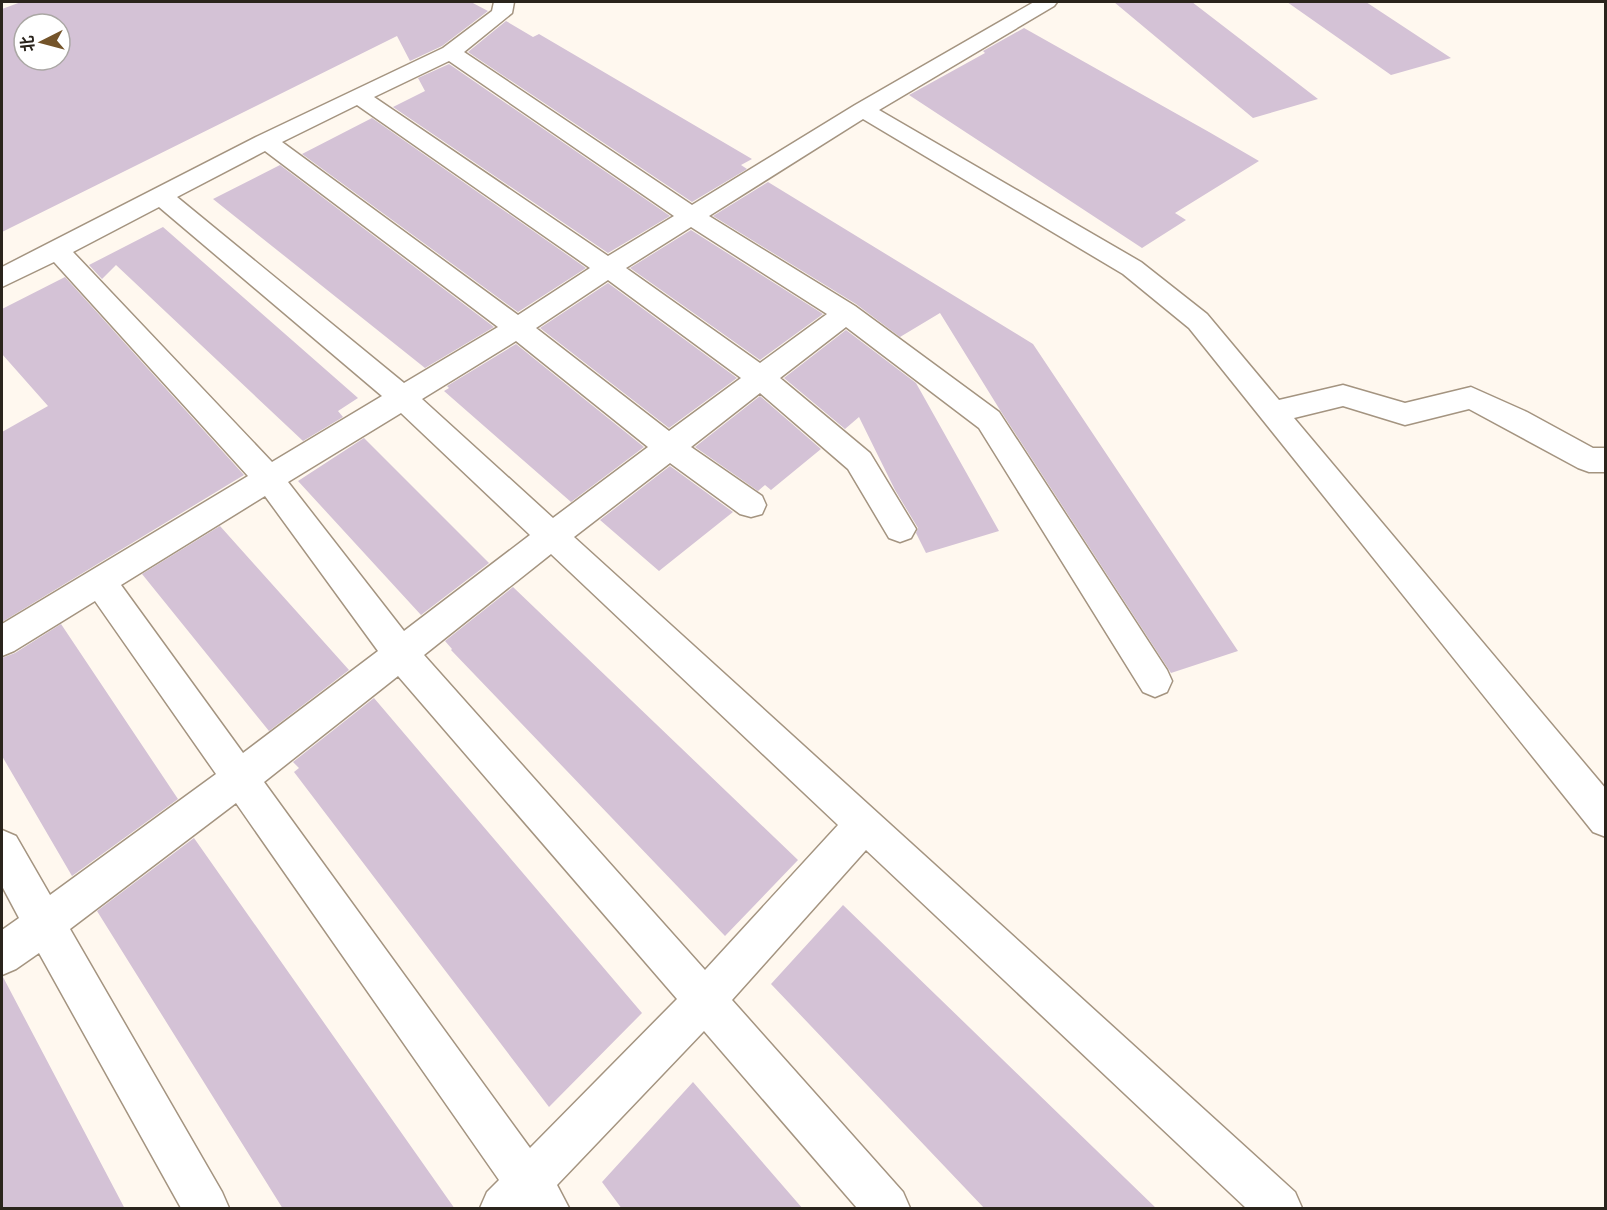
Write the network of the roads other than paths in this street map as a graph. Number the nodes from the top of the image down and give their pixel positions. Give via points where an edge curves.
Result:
1 (504, 2) edge
2 (1047, 2) edge
3 (450, 52) junction
4 (359, 97) junction
5 (863, 110) junction
6 (266, 141) junction
7 (161, 196) junction
8 (692, 217) junction
9 (57, 250) junction
10 (608, 268) junction
11 (2, 278) edge
12 (846, 313) junction
13 (517, 328) junction
14 (761, 378) junction
15 (402, 397) junction
16 (1273, 412) junction
17 (669, 447) junction
18 (1605, 460) edge
19 (269, 479) junction
20 (752, 505) dead end
21 (900, 530) dead end
22 (552, 536) junction
23 (99, 580) junction
24 (2, 641) edge
25 (400, 653) junction
26 (1155, 681) dead end
27 (240, 778) junction
28 (1605, 819) edge
29 (864, 825) junction
30 (2, 849) edge
31 (44, 923) junction
32 (2, 955) edge
33 (704, 1001) junction
34 (526, 1200) edge
35 (206, 1209) edge
36 (886, 1209) edge
37 (1279, 1209) edge

1 - 3 street via 502,13
2 - 5 street
3 - 4 street
3 - 8 street
4 - 6 street
4 - 10 street
5 - 8 street
5 - 16 street via 1132,268 1198,321
6 - 7 street
6 - 13 street
7 - 9 street
7 - 15 street
8 - 10 street
8 - 12 street
9 - 11 street
9 - 19 street
10 - 13 street
10 - 14 street
12 - 14 street
12 - 26 street via 989,420
13 - 15 street
13 - 17 street
14 - 17 street
14 - 21 street via 859,461
15 - 19 street
15 - 22 street
16 - 18 street via 1343,395 1405,414 1471,398 1589,460
16 - 28 street
17 - 20 street
17 - 22 street
19 - 23 street
19 - 25 street
22 - 25 street
22 - 29 street
23 - 24 street
23 - 27 street
25 - 27 street
25 - 33 street
27 - 31 street
27 - 34 street
29 - 33 street
29 - 37 street
30 - 31 street
31 - 32 street
31 - 35 street
33 - 34 street
33 - 36 street

